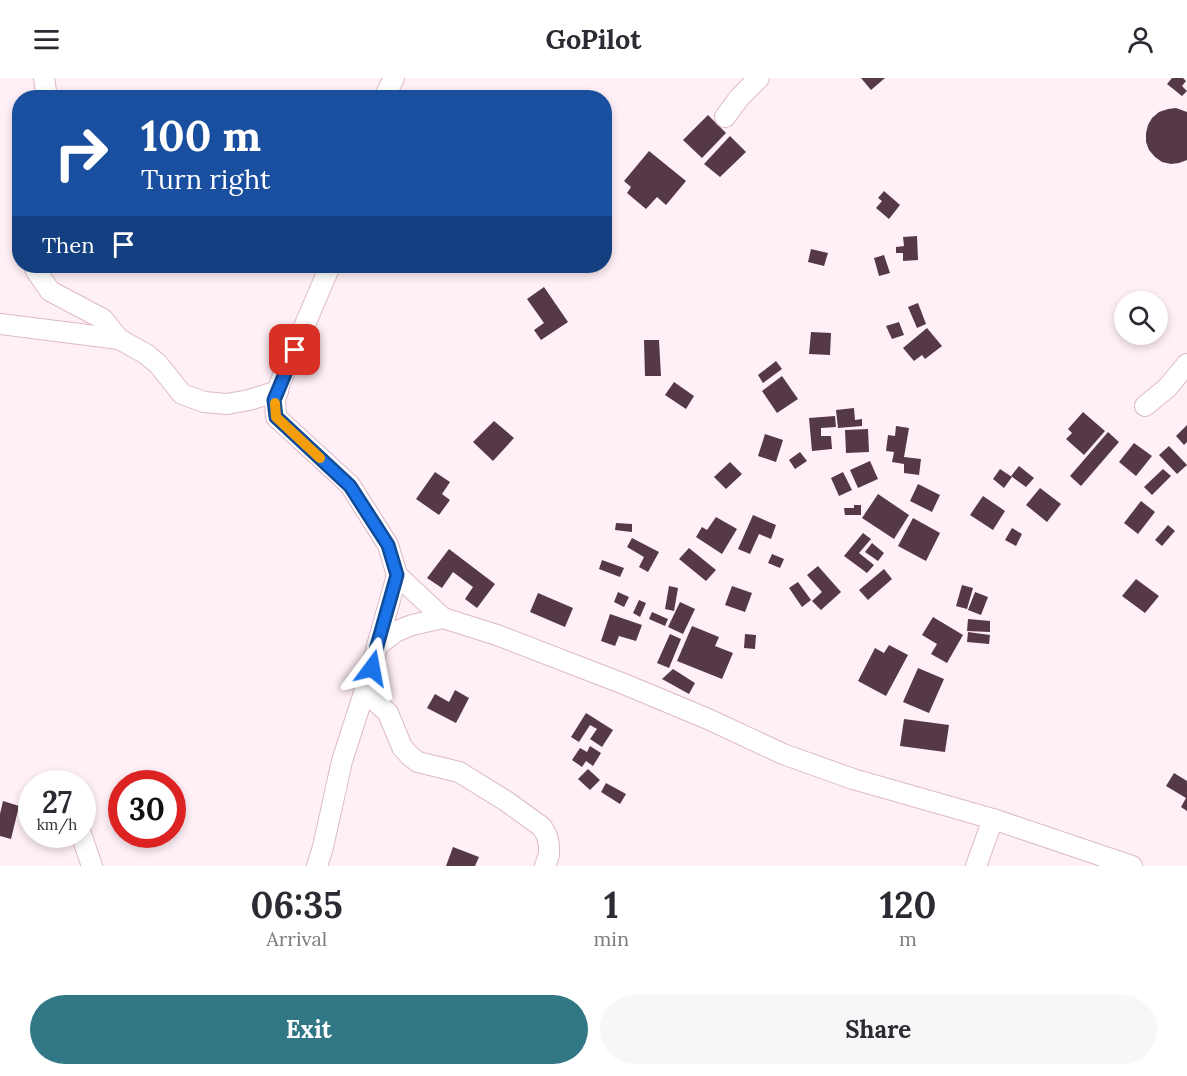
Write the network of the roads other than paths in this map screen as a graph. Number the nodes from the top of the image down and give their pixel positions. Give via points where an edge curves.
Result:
1 (759, 78) edge
2 (725, 117) dead end
3 (38, 273) edge
4 (327, 273) edge
5 (0, 324) edge
6 (119, 339) junction
7 (1187, 364) edge
8 (278, 391) junction
9 (1145, 406) dead end
10 (397, 575) junction
11 (443, 618) junction
12 (377, 646) junction
13 (364, 691) junction
14 (993, 819) junction
15 (86, 848) edge
16 (93, 866) edge
17 (317, 866) edge
18 (546, 866) edge
19 (976, 866) edge
20 (1132, 866) edge

1 - 2 street
3 - 6 street via 50,291 103,319
4 - 8 street
5 - 6 street
6 - 8 street via 158,364 182,394 204,402 227,404
7 - 9 street
8 - 10 street via 274,400 276,417 350,486 388,545
10 - 11 street
10 - 12 street
11 - 12 street via 395,632
11 - 14 street via 624,684 783,754 853,779
12 - 13 street
13 - 17 street via 342,761
13 - 18 street via 388,713 402,747 410,756 418,762 459,772 542,827 549,845
14 - 19 street
14 - 20 street
15 - 16 street

